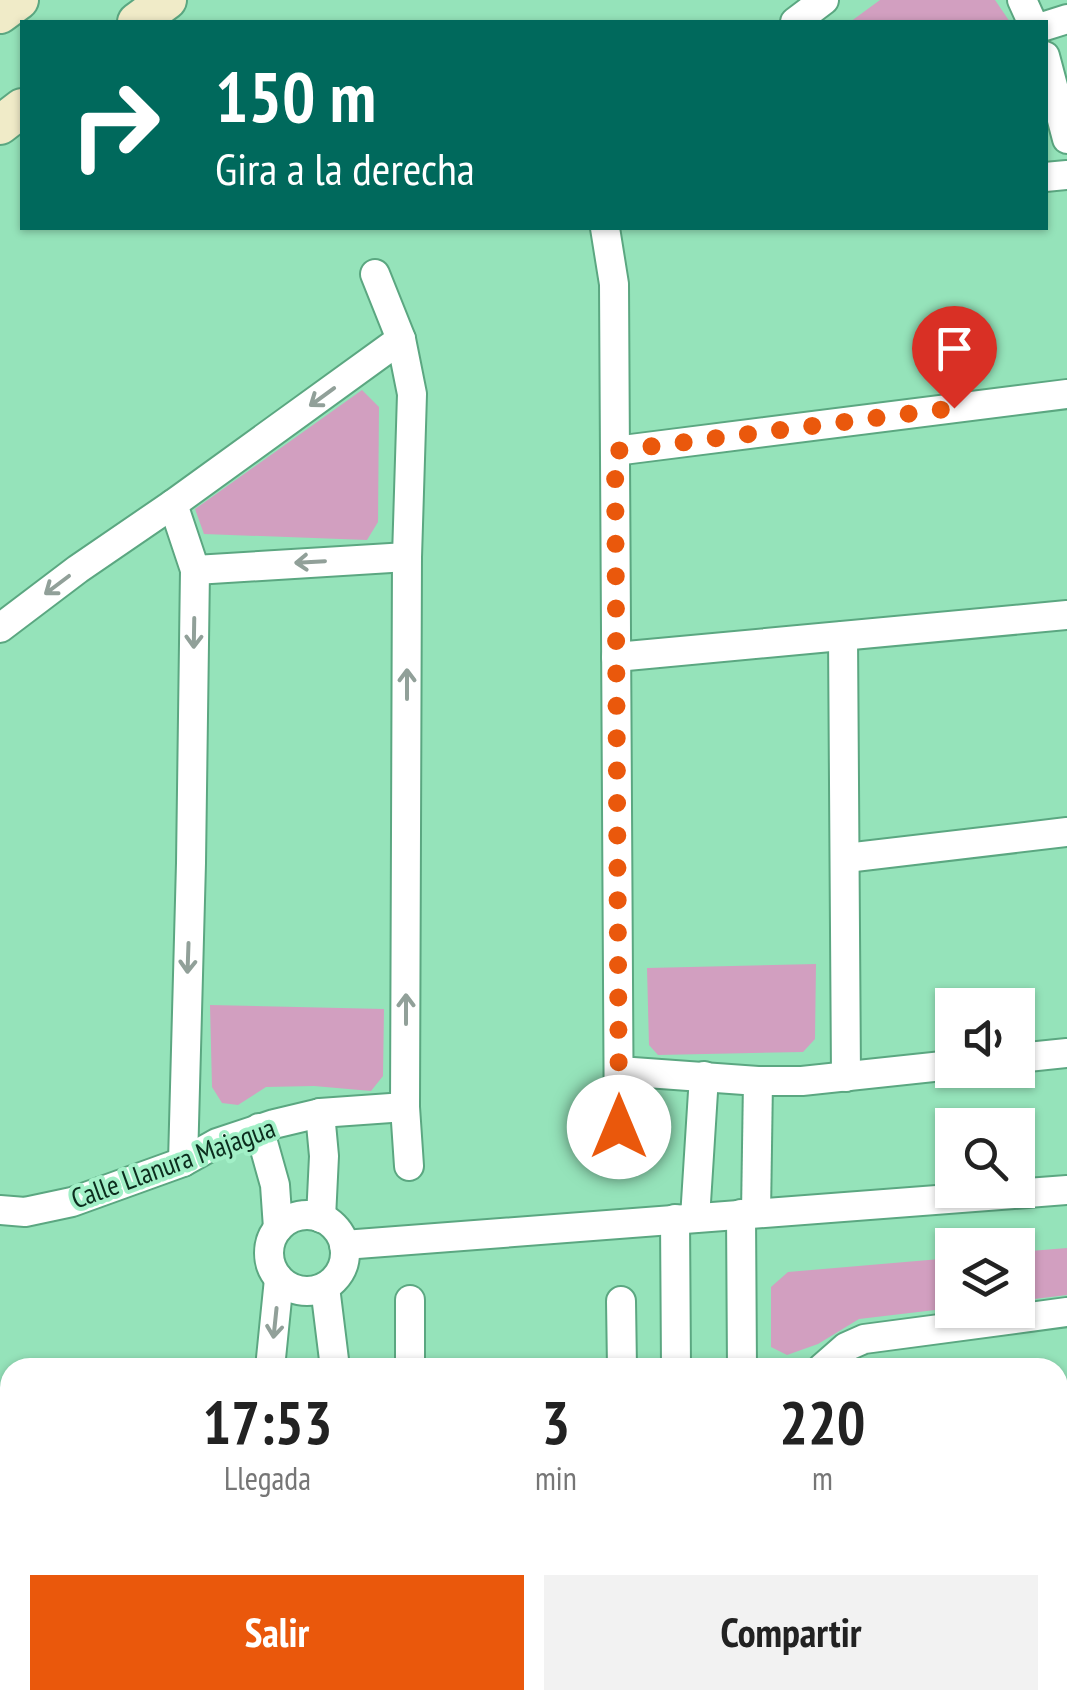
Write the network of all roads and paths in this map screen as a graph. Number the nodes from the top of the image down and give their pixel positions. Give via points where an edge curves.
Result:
1 (19, 0) edge
2 (166, 0) edge
3 (824, 0) edge
4 (0, 14) edge
5 (140, 20) edge
6 (798, 20) edge
7 (1055, 68) edge
8 (20, 110) edge
9 (0, 126) edge
10 (1067, 139) edge
11 (604, 230) edge
12 (375, 274) dead end
13 (401, 339) junction
14 (1067, 394) edge
15 (615, 451) junction
16 (173, 504) junction
17 (408, 557) junction
18 (195, 570) junction
19 (1067, 614) edge
20 (0, 628) edge
21 (843, 636) junction
22 (616, 658) junction
23 (1067, 832) edge
24 (846, 858) junction
25 (1067, 1052) edge
26 (1035, 1056) edge
27 (935, 1068) edge
28 (619, 1071) junction
29 (704, 1076) junction
30 (846, 1077) junction
31 (758, 1080) junction
32 (405, 1107) junction
33 (320, 1113) junction
34 (259, 1128) junction
35 (619, 1155) dead end
36 (183, 1162) junction
37 (409, 1166) dead end
38 (1067, 1190) edge
39 (0, 1210) edge
40 (749, 1214) junction
41 (322, 1218) junction
42 (685, 1218) junction
43 (278, 1228) junction
44 (344, 1245) junction
45 (279, 1279) junction
46 (325, 1286) junction
47 (410, 1300) dead end
48 (622, 1301) dead end
49 (1067, 1312) edge
50 (271, 1358) edge
51 (333, 1358) edge
52 (410, 1358) edge
53 (622, 1358) edge
54 (677, 1358) edge
55 (742, 1358) edge
56 (833, 1358) edge

1 - 4 main road
2 - 5 main road
3 - 6 street
7 - 10 street
8 - 9 main road
11 - 15 street via 614,284
12 - 13 street
13 -> 16 street
13 - 17 street via 412,394
14 - 15 street
15 - 22 street
16 - 18 street
16 -> 20 street
17 -> 18 street
32 -> 17 street
18 -> 36 street
19 - 21 street
21 - 22 street
21 - 24 street
22 - 28 street
23 - 24 street
24 - 30 street
25 - 26 street
27 - 30 street
28 - 29 street
28 - 35 street
29 - 31 street
29 - 42 street
30 - 31 street
31 - 40 street
32 - 33 street, Calle Llanura Majagua
32 - 37 street
33 - 34 street, Calle Llanura Majagua
33 - 41 street
34 - 36 street, Calle Llanura Majagua
34 - 43 street via 275,1185
36 - 39 street, Calle Llanura Majagua via 72,1202
38 - 40 street
40 - 42 street
40 - 55 street
41 - 43 street via 298,1216
41 - 44 street
42 - 44 street
42 - 54 street
43 - 45 street via 269,1260
44 - 46 street via 342,1269
45 - 46 street via 301,1291
45 -> 50 street
46 - 51 street
47 - 52 street
48 - 53 street
49 - 56 street via 864,1338

